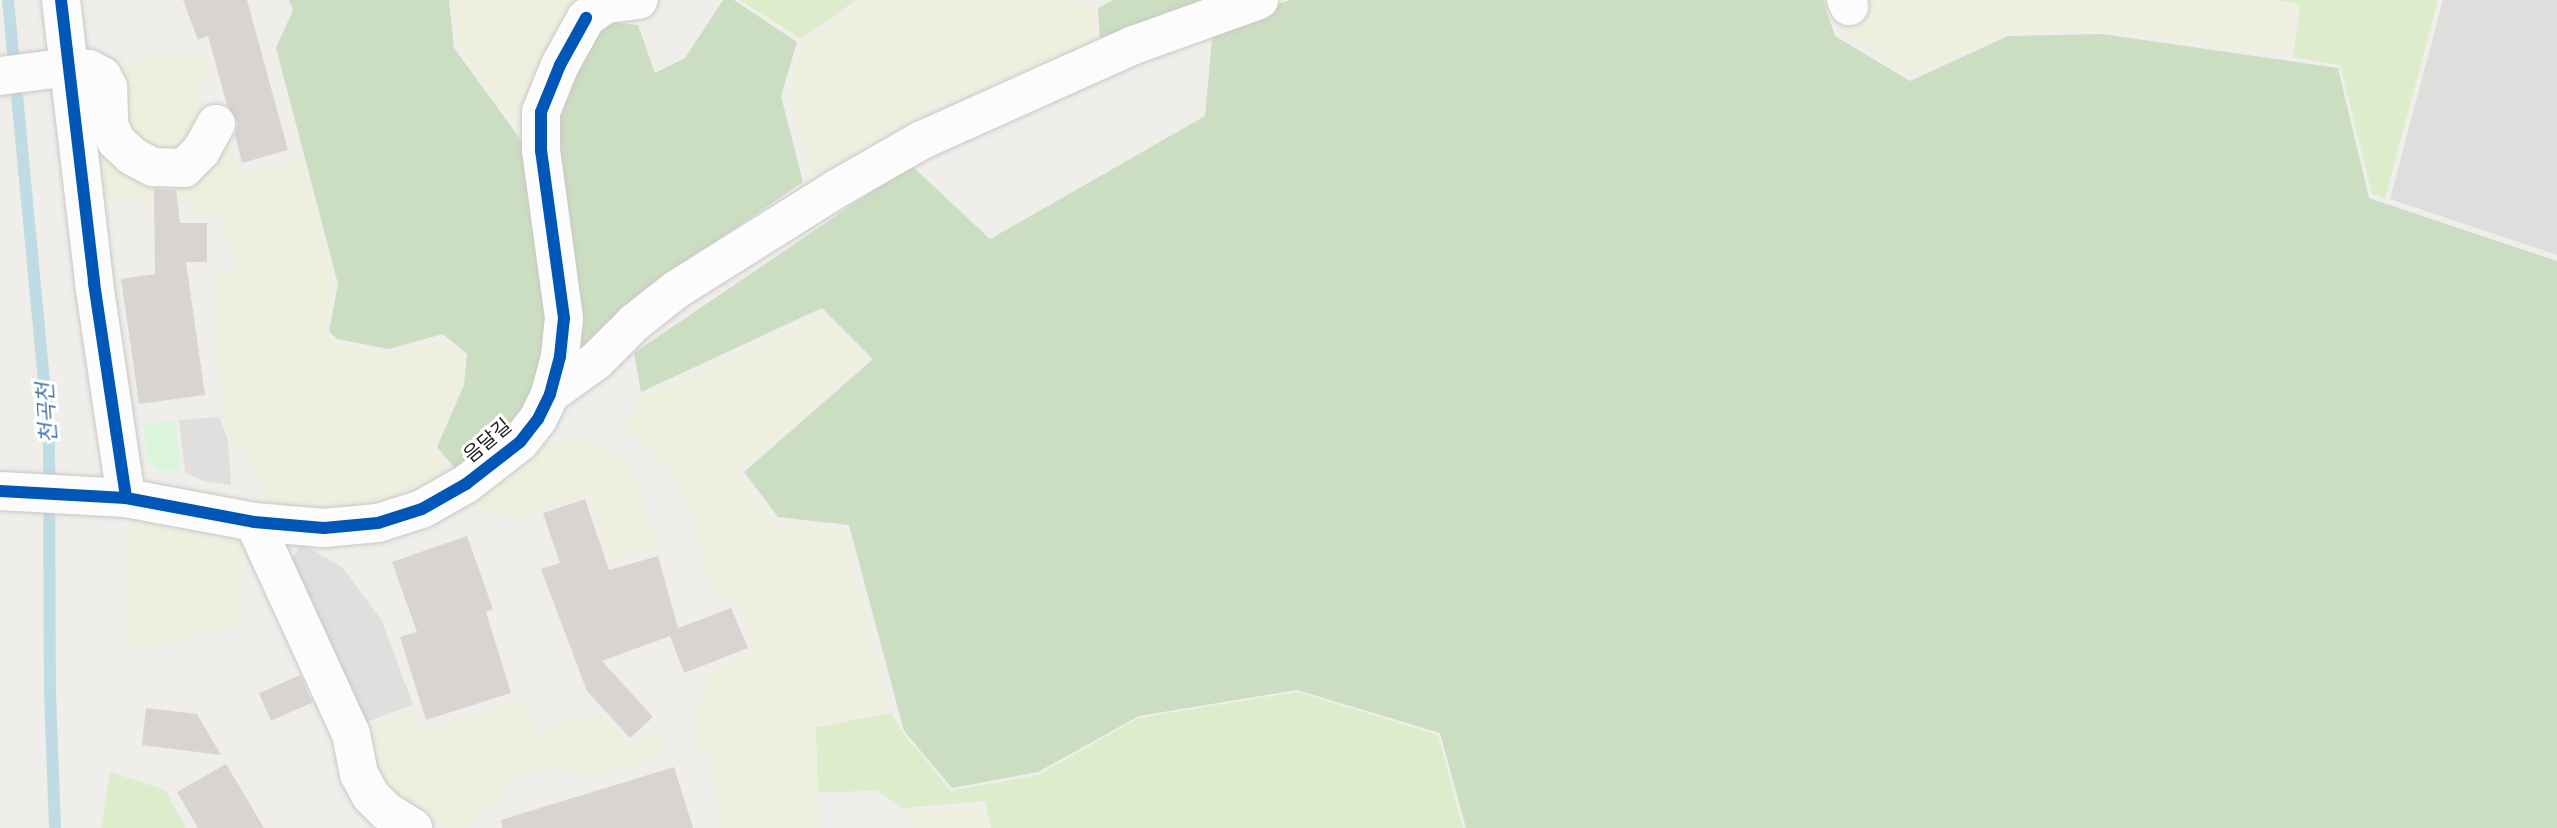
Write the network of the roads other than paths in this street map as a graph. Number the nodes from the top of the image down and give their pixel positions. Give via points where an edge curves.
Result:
1 (61, 0) edge
2 (639, 0) edge
3 (1259, 0) edge
4 (63, 68) junction
5 (0, 76) edge
6 (216, 124) dead end
7 (550, 394) junction
8 (4, 491) edge
9 (113, 497) junction
10 (254, 522) junction
11 (413, 828) edge

1 - 4 street
2 - 7 street, 음달길 via 606,4 586,18 541,112 541,151 564,318
3 - 7 street via 1134,45 920,141 677,289
4 - 5 street
4 - 6 street via 89,69 102,76 116,141 153,167 184,168
4 - 9 street via 94,283
7 - 10 street, 음달길 via 520,442 466,484 422,509 378,523 324,528
8 - 9 street, 음달길
9 - 10 street, 음달길
10 - 11 street via 351,734 359,774 386,811

